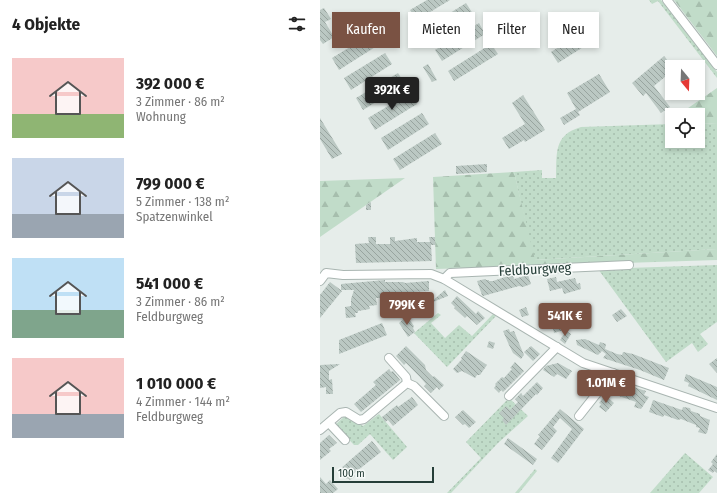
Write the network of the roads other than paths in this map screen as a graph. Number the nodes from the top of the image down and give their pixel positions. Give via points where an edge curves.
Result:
1 (667, 0) edge
2 (717, 65) edge
3 (629, 265) dead end
4 (444, 279) junction
5 (320, 281) edge
6 (557, 347) junction
7 (389, 358) dead end
8 (613, 373) junction
9 (407, 383) junction
10 (509, 396) dead end
11 (717, 408) edge
12 (444, 416) dead end
13 (579, 416) dead end
14 (329, 423) junction
15 (320, 430) edge
16 (345, 440) dead end

1 - 2 street
3 - 4 street, Feldburgweg via 450,273
4 - 5 street via 431,274 326,274
4 - 6 street
6 - 8 street via 583,363
6 - 10 street
7 - 9 street via 406,377
8 - 11 street
8 - 13 street
9 - 12 street via 414,386
9 - 14 street via 364,419 359,420 346,412 340,412
14 - 15 street
14 - 16 street

